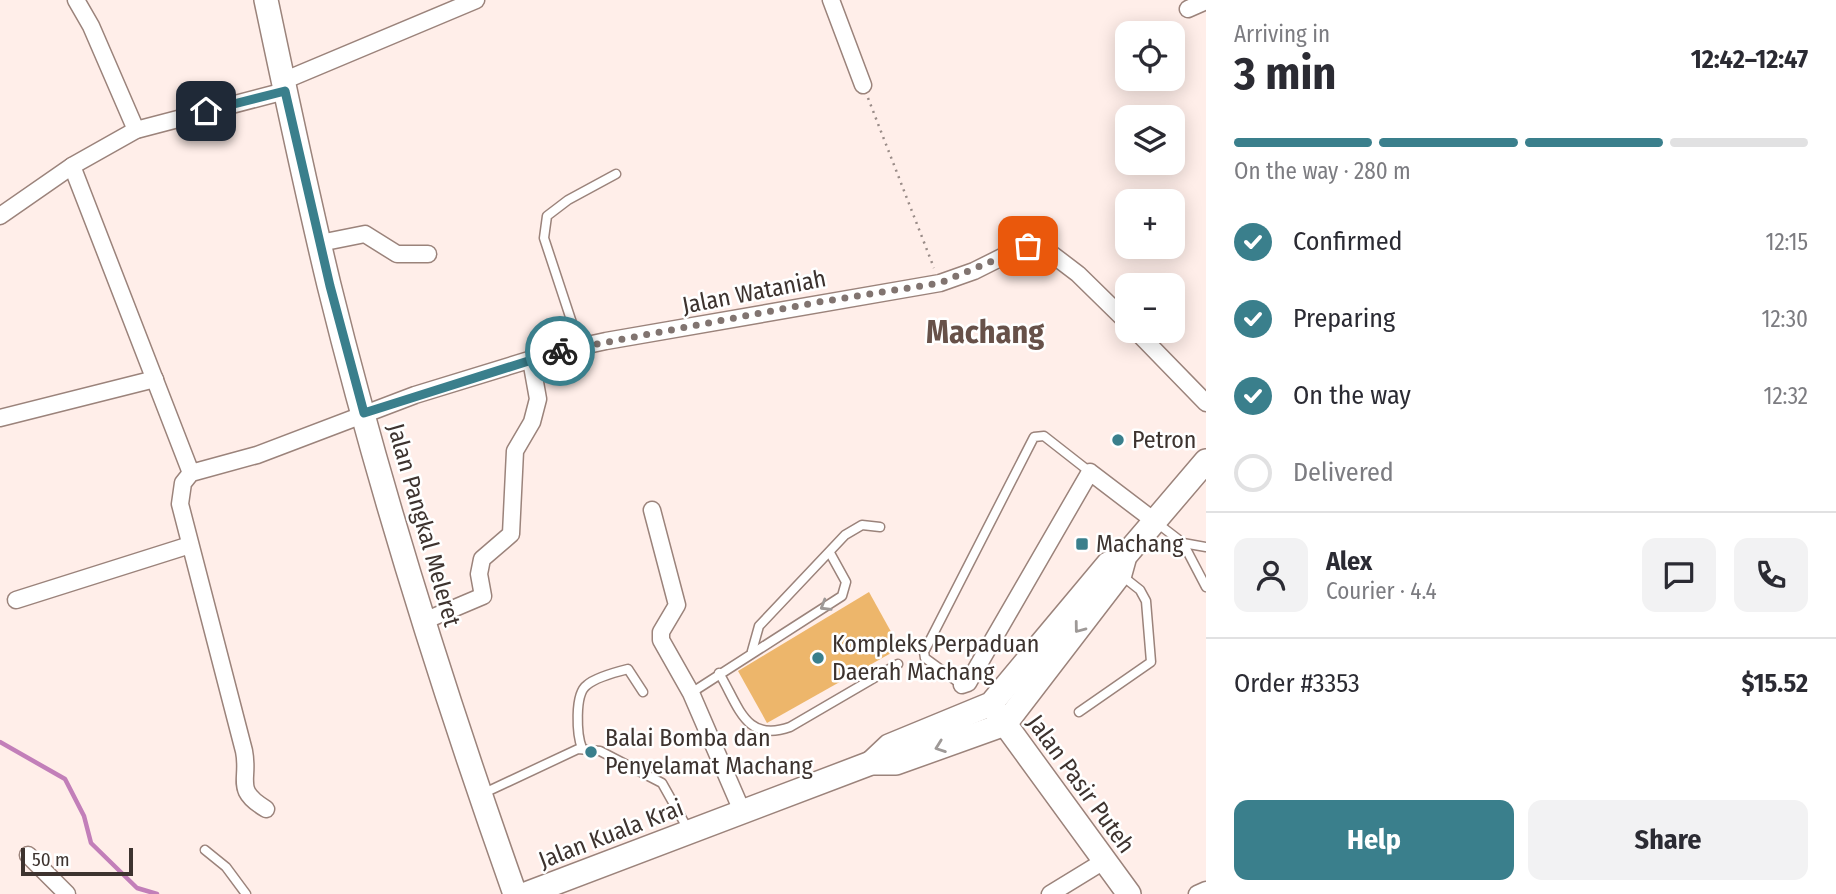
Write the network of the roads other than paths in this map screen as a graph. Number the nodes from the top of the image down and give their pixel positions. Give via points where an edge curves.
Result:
1 (76, 0) edge
2 (266, 0) edge
3 (476, 0) edge
4 (831, 0) edge
5 (1206, 1) edge
6 (1188, 9) dead end
7 (863, 85) road end
8 (284, 86) junction
9 (136, 131) junction
10 (72, 166) junction
11 (616, 174) dead end
12 (0, 216) edge
13 (320, 243) junction
14 (428, 254) dead end
15 (1115, 310) edge
16 (1148, 343) edge
17 (580, 347) junction
18 (531, 360) junction
19 (155, 379) junction
20 (1206, 403) edge
21 (364, 413) junction
22 (0, 418) edge
23 (1206, 461) edge
24 (1090, 472) junction
25 (191, 473) junction
26 (652, 510) dead end
27 (1153, 520) junction
28 (880, 527) dead end
29 (1182, 543) junction
30 (190, 545) junction
31 (1206, 547) edge
32 (830, 553) junction
33 (1118, 565) junction
34 (1206, 587) edge
35 (16, 600) dead end
36 (425, 621) junction
37 (752, 651) junction
38 (898, 664) dead end
39 (719, 673) junction
40 (962, 685) joint
41 (643, 692) dead end
42 (691, 693) junction
43 (991, 704) junction
44 (1079, 712) dead end
45 (1004, 724) junction
46 (583, 748) junction
47 (871, 763) junction
48 (480, 795) junction
49 (266, 809) dead end
50 (741, 811) junction
51 (689, 832) junction
52 (205, 850) dead end
53 (28, 855) dead end
54 (1104, 861) junction
55 (553, 889) edge
56 (1206, 890) edge
57 (67, 894) edge
58 (246, 894) edge
59 (515, 894) edge
60 (526, 894) edge
61 (1050, 894) edge
62 (1129, 894) edge
63 (1197, 894) edge

1 - 9 street
2 - 8 main road, Jalan Pangkal Meleret
3 - 8 street
4 - 7 street
5 - 6 street
8 - 9 street
8 - 13 main road, Jalan Pangkal Meleret
9 - 10 street
10 - 12 street
10 - 19 street
11 - 17 lane via 547,216 544,238
13 - 14 street via 365,234 397,254
13 - 21 main road, Jalan Pangkal Meleret
15 - 17 street, Jalan Wataniah via 1049,252 1020,248 940,283
16 - 20 street
17 - 18 street, Jalan Wataniah
18 - 21 street, Jalan Wataniah
18 - 36 street via 538,399 532,422 515,451 510,534 482,559 482,596
19 - 22 street
19 - 25 street
21 - 25 street, Jalan Wataniah via 257,456
21 - 36 main road, Jalan Pangkal Meleret
23 - 27 main road
24 - 27 street
24 - 40 street via 968,684
24 - 40 lane via 1044,436 1034,438 924,652 925,659
25 - 30 street via 180,497
26 - 42 street via 677,605 661,640
27 - 29 lane
27 - 33 main road
28 - 32 lane via 853,528
29 - 31 lane
29 - 34 lane
30 - 35 street
30 - 49 street via 244,751 244,791
32 - 37 lane via 759,626
32 -> 37 lane via 846,582 842,596
33 - 43 main road
33 - 44 lane via 1146,601 1151,662
33 -> 45 main road
36 - 48 main road, Jalan Pangkal Meleret
37 - 39 lane
38 - 39 lane via 770,734 749,723
39 - 42 lane
41 - 46 lane via 629,669 586,685 576,729
42 - 50 street
43 - 45 main road, Jalan Pasir Puteh
43 - 47 main road, Jalan Kuala Krai via 889,746
45 -> 47 main road, Jalan Kuala Krai via 896,763
45 - 54 main road, Jalan Pasir Puteh
46 - 48 lane
46 - 51 lane via 600,751 666,786
47 - 50 main road, Jalan Kuala Krai
48 - 59 main road, Jalan Pangkal Meleret
50 - 51 main road, Jalan Kuala Krai
51 - 55 main road, Jalan Kuala Krai
52 - 58 lane via 226,867
53 - 57 street
54 - 61 street
54 - 62 main road, Jalan Pasir Puteh
55 - 60 main road, Jalan Kuala Krai
56 - 63 street

